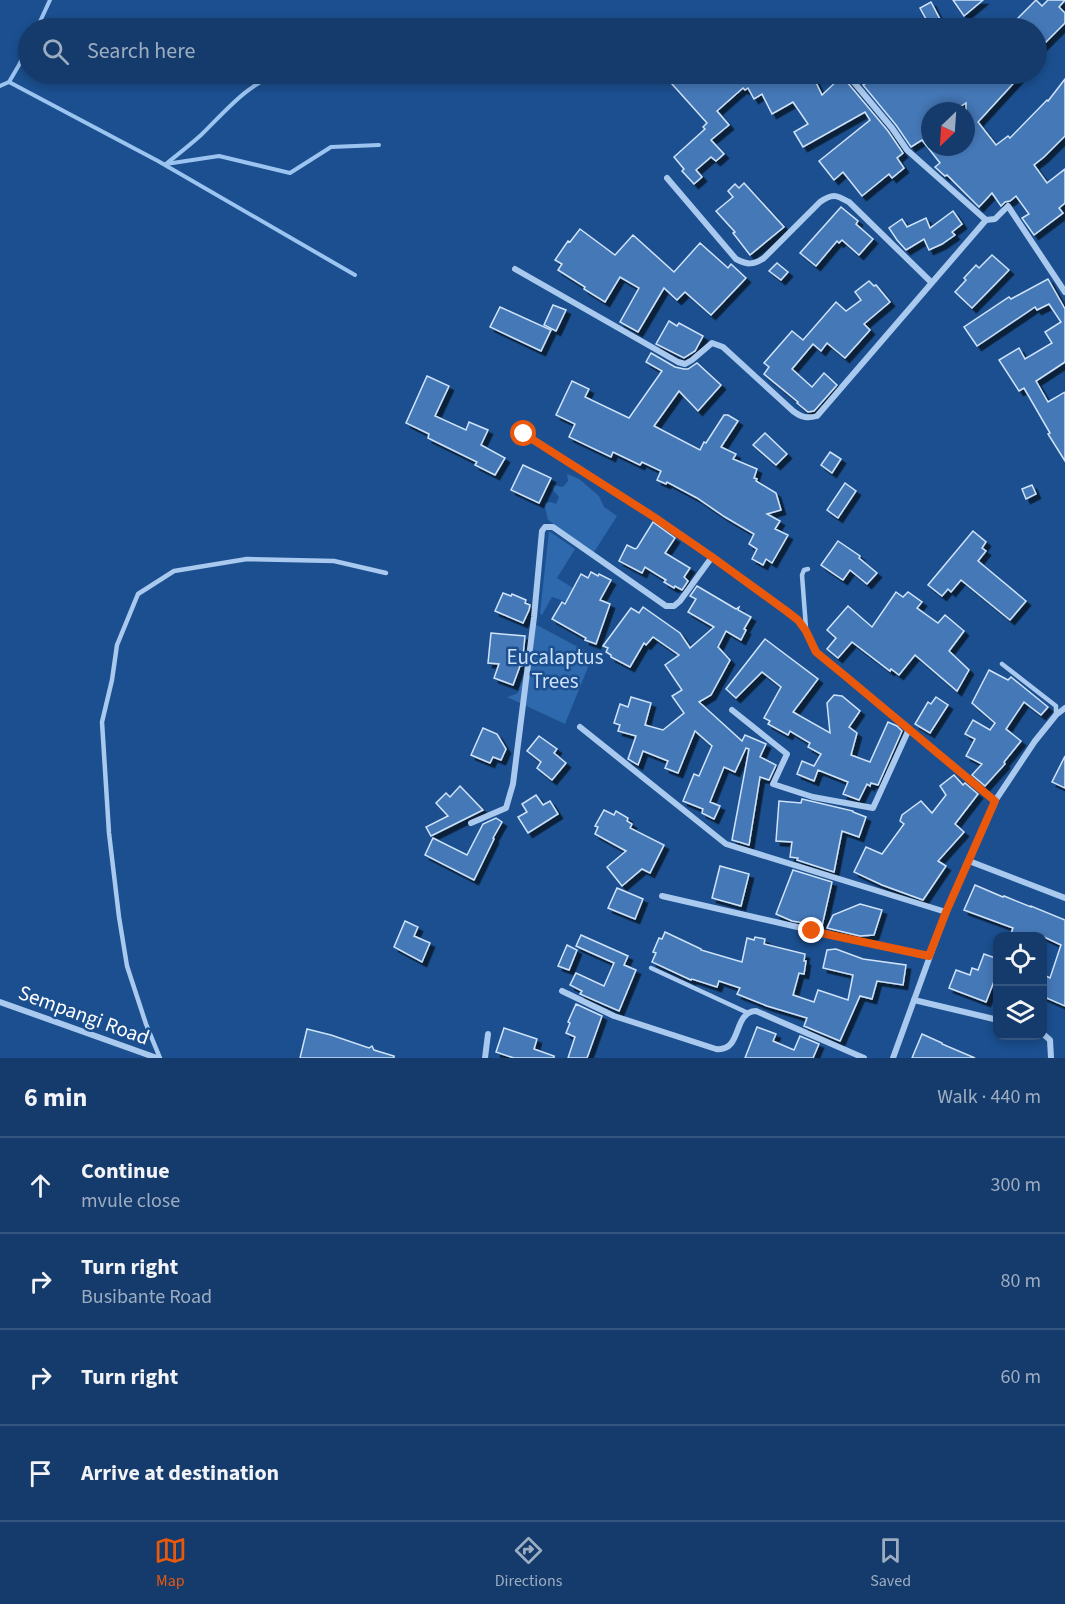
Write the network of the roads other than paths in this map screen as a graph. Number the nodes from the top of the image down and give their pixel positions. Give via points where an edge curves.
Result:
1 (855, 84) edge
2 (667, 178) dead end
3 (986, 220) junction
4 (515, 268) dead end
5 (931, 282) junction
6 (1065, 292) edge
7 (524, 434) dead end
8 (712, 557) junction
9 (808, 569) dead end
10 (386, 573) dead end
11 (806, 631) junction
12 (1002, 664) dead end
13 (1065, 708) edge
14 (732, 710) dead end
15 (1056, 715) junction
16 (580, 727) dead end
17 (909, 729) junction
18 (995, 801) junction
19 (471, 823) dead end
20 (969, 861) junction
21 (662, 896) dead end
22 (1065, 898) edge
23 (946, 912) junction
24 (929, 956) junction
25 (651, 968) dead end
26 (562, 991) dead end
27 (914, 1000) junction
28 (0, 1002) edge
29 (748, 1013) junction
30 (993, 1019) edge
31 (488, 1034) dead end
32 (1047, 1037) edge
33 (158, 1058) edge
34 (485, 1058) edge
35 (864, 1058) edge
36 (892, 1058) edge
37 (1051, 1058) edge

1 - 3 street via 907,150
2 - 5 street via 736,259 744,263 757,263 764,258 820,202 833,195 849,202
3 - 5 street
3 - 6 street via 995,219 1008,206
4 - 5 street via 678,362 685,364 712,343 723,347 793,411 808,418 817,416
7 - 8 street
8 - 11 street via 793,616
8 - 19 street via 680,601 675,606 666,606 553,527 545,527 513,784 506,808
9 - 11 lane via 802,576
10 - 33 lane via 334,561 247,559 174,571 138,594 117,645 102,722 109,833 127,966
11 - 17 street via 821,658
12 - 15 lane via 1056,706
13 - 15 street
14 - 17 street via 787,754 773,784 813,797 873,808
15 - 18 street
16 - 23 street via 726,843
17 - 18 street
18 - 20 street
20 - 22 street
20 - 23 street
21 - 24 street
23 - 24 street
24 - 27 street
25 - 29 lane
26 - 29 street via 614,1016 722,1050 731,1044
27 - 30 street
27 - 36 street
28 - 33 street, Sempangi Road
29 - 35 street via 756,1011
31 - 34 street
32 - 37 street

